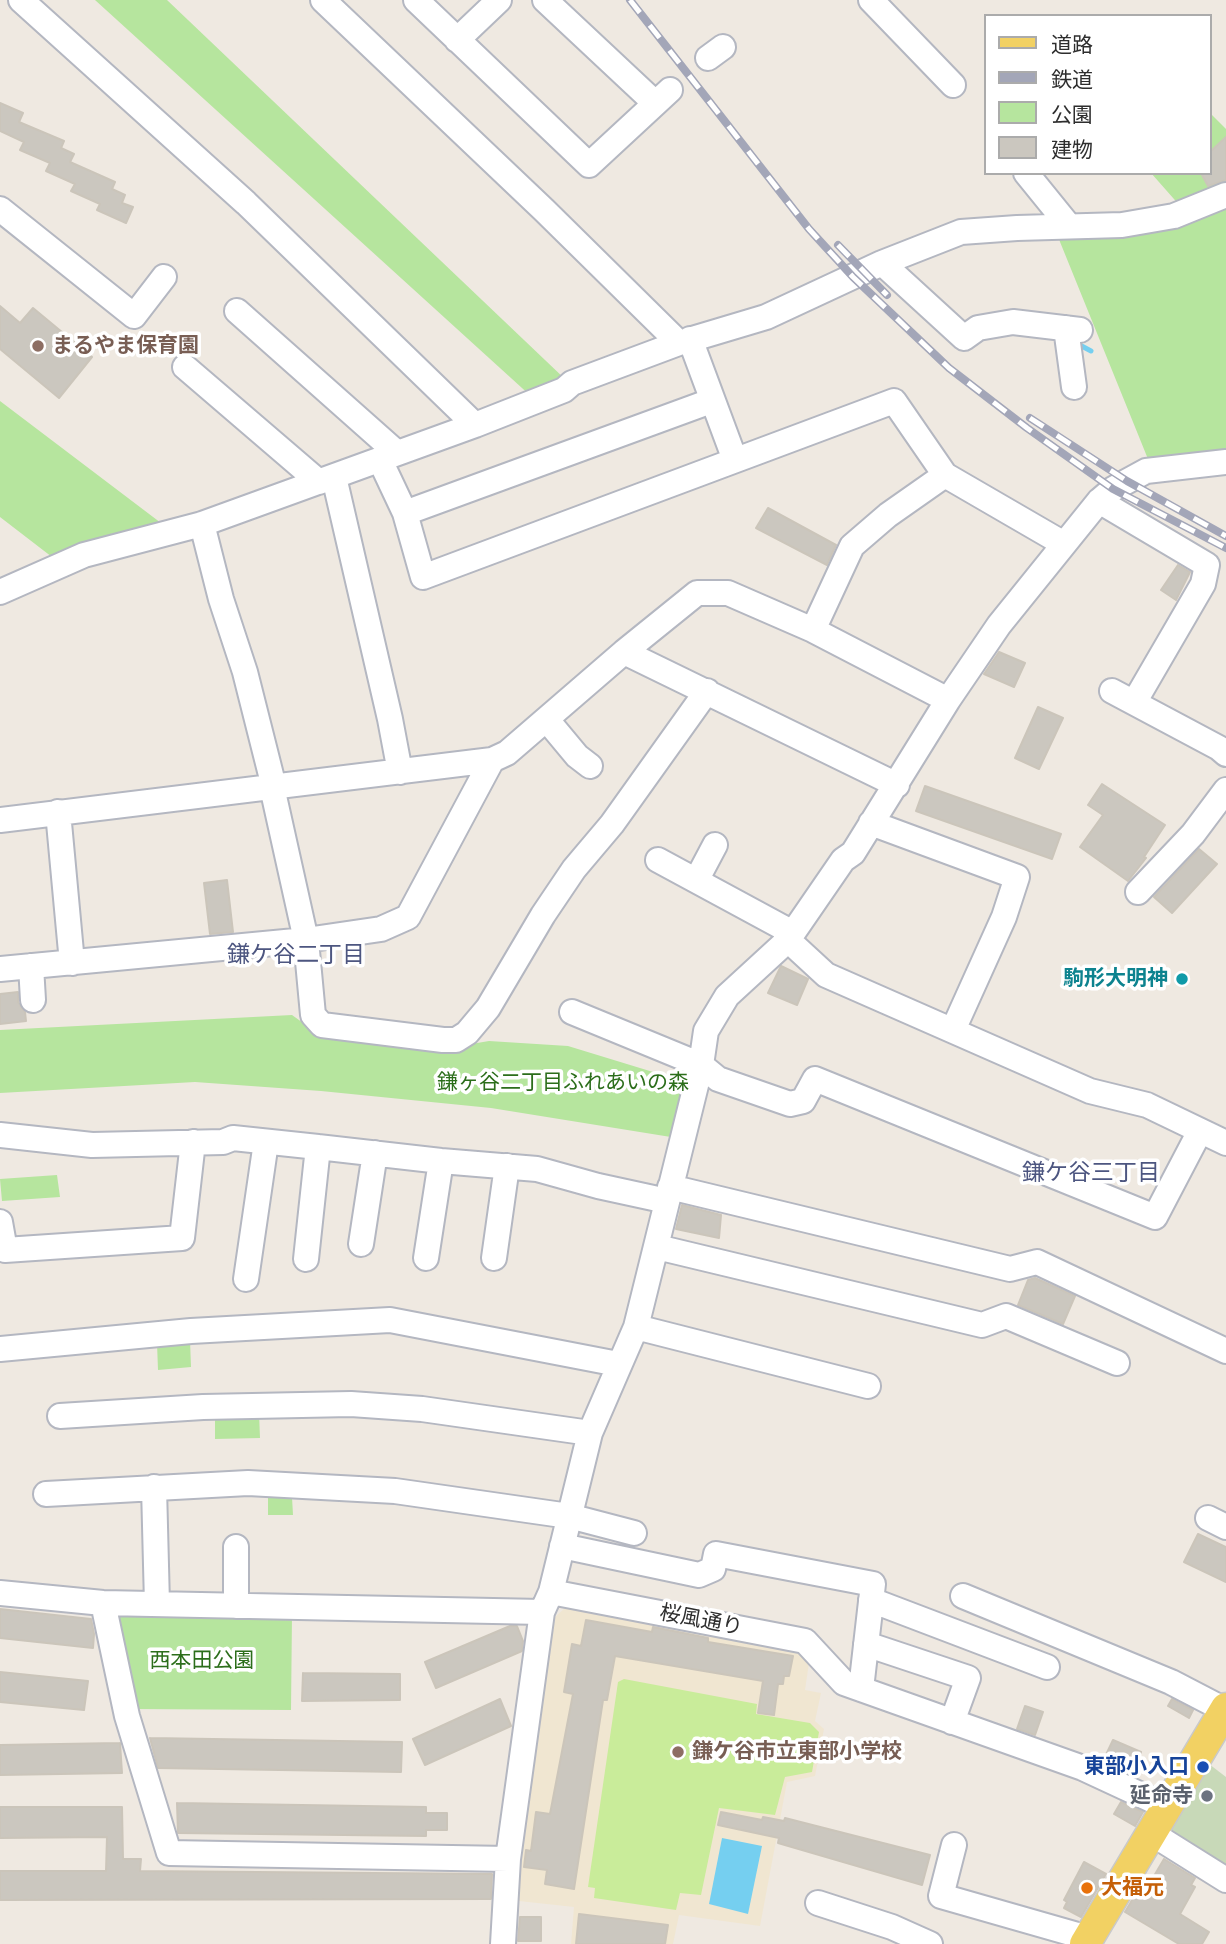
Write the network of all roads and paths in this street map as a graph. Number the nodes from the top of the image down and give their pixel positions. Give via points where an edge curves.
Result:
1 (21, 0) edge
2 (323, 0) edge
3 (416, 0) edge
4 (499, 0) edge
5 (545, 0) edge
6 (871, 0) edge
7 (457, 40) junction
8 (953, 85) dead end
9 (1028, 175) edge
10 (1226, 195) edge
11 (0, 209) edge
12 (1069, 226) junction
13 (882, 262) junction
14 (164, 277) dead end
15 (237, 311) dead end
16 (684, 341) junction
17 (185, 366) dead end
18 (1074, 387) dead end
19 (711, 401) junction
20 (475, 425) junction
21 (389, 456) junction
22 (735, 460) junction
23 (1226, 462) edge
24 (945, 475) junction
25 (327, 480) junction
26 (1099, 501) junction
27 (405, 513) junction
28 (202, 524) junction
29 (1064, 544) junction
30 (0, 592) edge
31 (813, 630) junction
32 (624, 652) junction
33 (707, 691) junction
34 (1112, 691) dead end
35 (948, 701) junction
36 (1135, 701) junction
37 (547, 720) junction
38 (1224, 746) edge
39 (492, 760) junction
40 (590, 766) dead end
41 (400, 772) junction
42 (897, 785) junction
43 (272, 787) junction
44 (1226, 790) edge
45 (58, 812) junction
46 (0, 820) edge
47 (871, 823) junction
48 (715, 845) dead end
49 (658, 860) dead end
50 (697, 880) junction
51 (1138, 891) dead end
52 (791, 936) junction
53 (306, 940) junction
54 (72, 963) junction
55 (31, 966) junction
56 (0, 969) edge
57 (33, 1000) dead end
58 (572, 1012) dead end
59 (953, 1030) junction
60 (701, 1065) junction
61 (1200, 1131) junction
62 (0, 1135) edge
63 (193, 1142) junction
64 (266, 1142) junction
65 (1226, 1143) edge
66 (318, 1147) junction
67 (375, 1153) junction
68 (441, 1161) junction
69 (507, 1166) junction
70 (668, 1194) junction
71 (0, 1222) edge
72 (361, 1244) dead end
73 (657, 1247) junction
74 (426, 1258) dead end
75 (494, 1258) dead end
76 (306, 1259) dead end
77 (246, 1279) dead end
78 (636, 1327) junction
79 (0, 1349) edge
80 (1226, 1351) edge
81 (1117, 1363) dead end
82 (618, 1364) junction
83 (868, 1386) dead end
84 (60, 1416) dead end
85 (590, 1433) junction
86 (154, 1487) junction
87 (46, 1494) dead end
88 (569, 1516) junction
89 (634, 1533) dead end
90 (562, 1546) junction
91 (236, 1547) dead end
92 (0, 1593) edge
93 (963, 1596) dead end
94 (872, 1600) junction
95 (103, 1602) junction
96 (547, 1602) junction
97 (157, 1604) junction
98 (236, 1606) junction
99 (866, 1643) junction
100 (1047, 1667) dead end
101 (861, 1689) junction
102 (1225, 1709) edge
103 (951, 1722) junction
104 (1167, 1807) junction
105 (1151, 1833) junction
106 (954, 1845) dead end
107 (508, 1859) junction
108 (1226, 1880) edge
109 (818, 1903) dead end
110 (934, 1940) edge
111 (1086, 1941) edge
112 (503, 1944) edge

1 - 20 street via 246,203
2 - 16 street
3 - 7 street
4 - 7 street
5 - 7 street via 662,96 589,166
6 - 8 street
9 - 12 street
10 - 12 street via 1174,216 1122,225
11 - 14 street via 134,316
12 - 13 street via 961,232
13 - 16 street via 766,317
13 - 18 street via 964,338 978,328 1013,322 1073,329
15 - 21 street
16 - 19 street
16 - 20 street
17 - 25 street
19 - 22 street
19 - 27 street
20 - 21 street
21 - 25 street
21 - 27 street
22 - 24 street via 894,401
22 - 27 street via 423,577
23 - 26 street via 1146,471
24 - 29 street
24 - 31 street via 852,547
25 - 28 street
25 - 41 street
26 - 29 street
26 - 36 street via 1207,565 1203,584
28 - 30 street via 84,555
28 - 43 street
29 - 35 street via 999,625
31 - 32 street via 728,593 697,593
31 - 35 street
32 - 33 street
32 - 37 street
33 - 42 street
33 - 53 street via 612,824 574,869 465,1040 322,1025 313,1015
34 - 36 street
35 - 42 street
36 - 38 street
37 - 39 street
37 - 40 street
39 - 41 street
39 - 53 street via 408,917 381,929
41 - 43 street
42 - 47 street
43 - 45 street
43 - 53 street
44 - 51 street via 1193,834
45 - 46 street
45 - 54 street
47 - 52 street
47 - 59 street via 1017,877
48 - 50 street
49 - 50 street
50 - 52 street
52 - 59 street via 825,975
52 - 60 street via 727,996 706,1031
53 - 54 street
54 - 55 street
55 - 56 street
55 - 57 street
58 - 60 street
59 - 61 street via 1090,1091 1147,1105
60 - 61 street via 718,1079 790,1104 803,1101 815,1079 1155,1217
60 - 70 street
61 - 65 street
62 - 63 street via 92,1145
63 - 64 street via 233,1138
63 - 71 street via 182,1238 5,1250
64 - 66 street
64 - 77 street
66 - 67 street
66 - 76 street
67 - 68 street
67 - 72 street
68 - 69 street
68 - 74 street
69 - 70 street via 537,1168 598,1186
69 - 75 street
70 - 73 street
70 - 80 street via 1010,1269 1037,1262
73 - 78 street
73 - 81 street via 982,1325 1006,1316
78 - 82 street
78 - 83 street
79 - 82 street via 191,1331 390,1320
82 - 85 street
84 - 85 street via 351,1404 422,1409
85 - 88 street
86 - 87 street
86 - 88 street via 248,1483 395,1491
86 - 97 street
88 - 89 street
88 - 90 street
90 - 94 street via 699,1575 713,1569 716,1554 873,1584
90 - 96 street
91 - 98 street
92 - 95 street, 桜風通り
93 - 102 street
94 - 99 street
94 - 100 street
95 - 97 street, 桜風通り
95 - 107 street via 127,1716 169,1853
96 - 98 street, 桜風通り
96 - 101 street, 桜風通り via 805,1641 844,1683
96 - 107 street
97 - 98 street, 桜風通り
99 - 101 street
99 - 103 street via 968,1678
101 - 103 street, 桜風通り
102 - 104 main road
103 - 104 street, 桜風通り via 1083,1768
104 - 105 main road
105 - 108 street
105 - 111 main road
106 - 111 street via 942,1896
107 - 112 street
109 - 110 street

